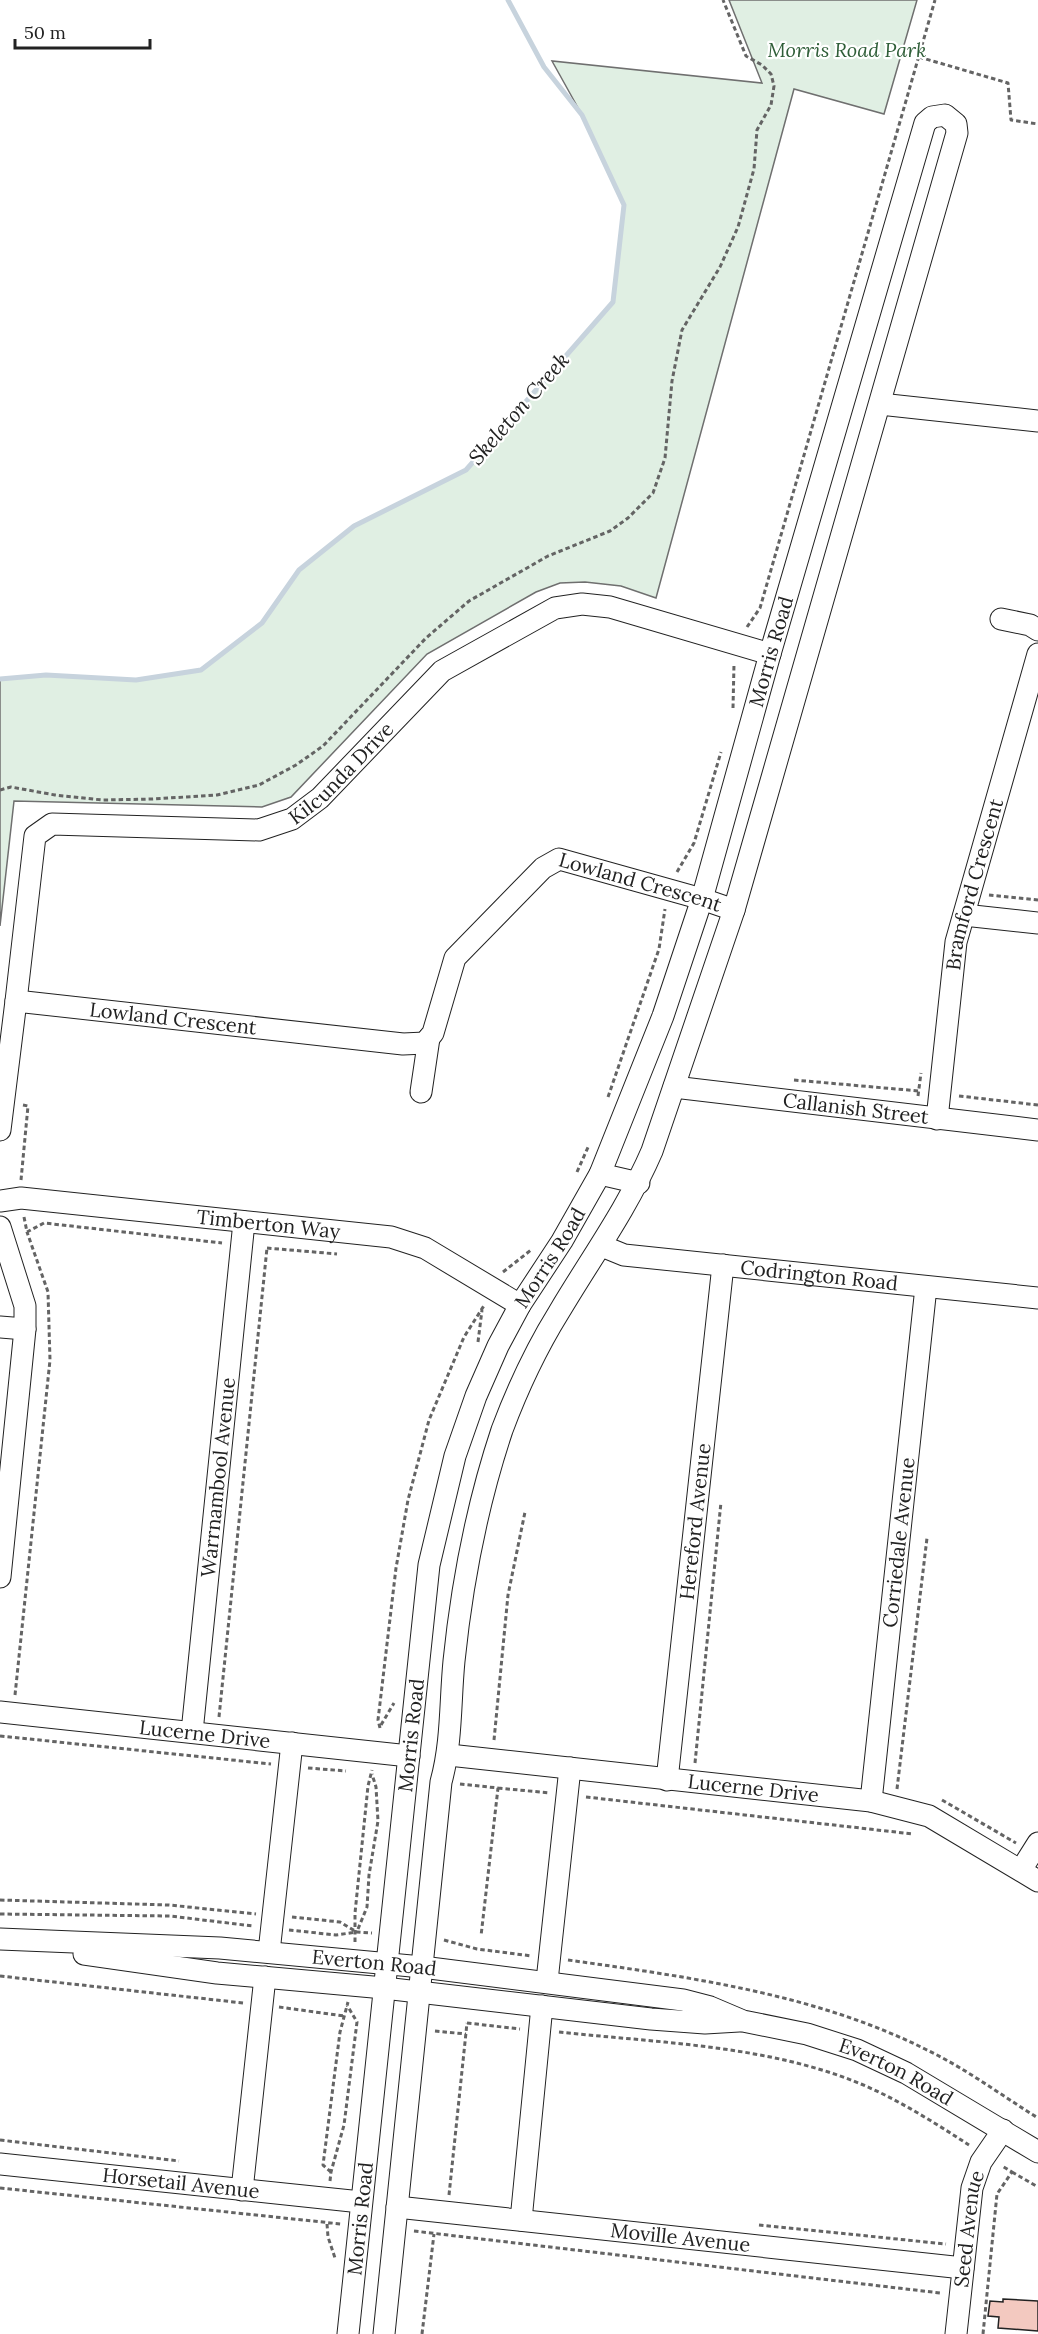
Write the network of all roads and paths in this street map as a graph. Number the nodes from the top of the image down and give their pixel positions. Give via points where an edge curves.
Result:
1 (723, 0) edge
2 (935, 0) edge
3 (919, 57) junction
4 (1038, 124) edge
5 (880, 404) junction
6 (1038, 421) edge
7 (1002, 618) dead end
8 (1038, 630) edge
9 (741, 636) dead end
10 (770, 654) junction
11 (1038, 654) edge
12 (734, 661) dead end
13 (731, 717) dead end
14 (721, 752) dead end
15 (0, 790) edge
16 (680, 866) dead end
17 (702, 899) junction
18 (1038, 900) edge
19 (734, 910) junction
20 (663, 915) dead end
21 (972, 916) junction
22 (1038, 923) edge
23 (16, 1001) junction
24 (429, 1038) junction
25 (793, 1080) dead end
26 (674, 1087) junction
27 (420, 1092) dead end
28 (940, 1094) junction
29 (608, 1098) dead end
30 (1038, 1105) edge
31 (1, 1118) edge
32 (937, 1119) junction
33 (1038, 1130) edge
34 (591, 1140) dead end
35 (600, 1174) junction
36 (21, 1180) dead end
37 (573, 1180) dead end
38 (639, 1183) junction
39 (0, 1201) edge
40 (244, 1222) junction
41 (0, 1227) edge
42 (27, 1232) dead end
43 (602, 1246) junction
44 (267, 1248) dead end
45 (533, 1249) dead end
46 (723, 1265) junction
47 (504, 1272) dead end
48 (926, 1287) junction
49 (1038, 1298) edge
50 (520, 1305) junction
51 (482, 1309) dead end
52 (0, 1326) edge
53 (25, 1329) junction
54 (721, 1502) dead end
55 (525, 1512) dead end
56 (927, 1538) dead end
57 (0, 1577) edge
58 (7, 1705) edge
59 (218, 1720) dead end
60 (380, 1728) dead end
61 (192, 1732) junction
62 (0, 1736) edge
63 (292, 1743) junction
64 (493, 1748) dead end
65 (448, 1755) junction
66 (409, 1756) junction
67 (289, 1766) junction
68 (570, 1768) junction
69 (695, 1768) dead end
70 (348, 1771) dead end
71 (360, 1772) dead end
72 (372, 1773) junction
73 (667, 1779) junction
74 (441, 1782) junction
75 (498, 1788) junction
76 (897, 1791) dead end
77 (569, 1795) junction
78 (871, 1801) junction
79 (918, 1834) dead end
80 (1038, 1843) edge
81 (1030, 1875) edge
82 (0, 1900) edge
83 (0, 1914) edge
84 (272, 1922) junction
85 (357, 1932) junction
86 (481, 1936) dead end
87 (0, 1941) edge
88 (468, 1946) dead end
89 (269, 1952) junction
90 (387, 1963) junction
91 (422, 1967) junction
92 (467, 1972) junction
93 (0, 1976) edge
94 (265, 1977) junction
95 (547, 1981) junction
96 (384, 1988) junction
97 (420, 1992) junction
98 (469, 1997) junction
99 (262, 2005) junction
100 (542, 2006) junction
101 (344, 2016) junction
102 (742, 2021) junction
103 (467, 2023) junction
104 (540, 2031) junction
105 (1003, 2130) junction
106 (0, 2140) edge
107 (1038, 2152) edge
108 (982, 2153) junction
109 (186, 2162) dead end
110 (0, 2164) edge
111 (1012, 2172) junction
112 (319, 2178) dead end
113 (330, 2179) dead end
114 (1038, 2187) edge
115 (0, 2188) edge
116 (242, 2190) junction
117 (361, 2202) junction
118 (397, 2207) junction
119 (447, 2212) junction
120 (521, 2220) junction
121 (327, 2223) junction
122 (359, 2226) junction
123 (396, 2229) junction
124 (434, 2234) junction
125 (336, 2268) dead end
126 (963, 2268) junction
127 (961, 2296) junction
128 (348, 2334) edge
129 (384, 2334) edge
130 (422, 2334) edge
131 (956, 2334) edge
132 (983, 2334) edge

1 - 15 path via 746,56 771,74 774,86 771,105 757,130 754,170 738,227 720,267 682,330 672,381 665,458 653,493 610,531 548,556 469,602 426,638 323,746 259,785 217,795 143,800 102,800 11,787
2 - 3 path
3 - 4 path via 1008,82 1011,120
3 - 9 path via 760,608
5 - 6 street
5 - 10 street, Morris Road via 957,133 956,124 945,115 925,123
5 - 19 street, Morris Road
7 - 8 street
10 - 17 street, Morris Road
10 - 23 street, Kilcunda Drive via 610,607 582,604 555,608 442,671 320,798 292,819 259,830 52,824 35,836
11 - 21 street, Bramford Crescent
12 - 13 path
14 - 16 path via 694,843
17 - 19 street, Lowland Crescent
17 - 24 street, Lowland Crescent via 559,859 543,868 455,958
17 - 35 street, Morris Road via 663,1016
18 - 21 path via 989,895
19 - 26 street, Morris Road
20 - 29 path via 658,949
21 - 22 street
21 - 28 street, Bramford Crescent via 955,954
23 - 24 street, Lowland Crescent via 403,1044 425,1043
23 - 31 street
24 - 27 street, Lowland Crescent
25 - 28 path
26 - 32 street, Callanish Street
26 - 38 street, Morris Road
28 - 30 path
28 - 32 street, Bramford Crescent
31 - 36 path via 28,1106
32 - 33 street, Callanish Street
34 - 37 path
35 - 38 street
35 - 50 street, Morris Road
38 - 43 street, Morris Road
39 - 40 street, Timberton Way via 21,1198
40 - 50 street, Timberton Way via 392,1237 425,1248
40 - 61 street, Warrnambool Avenue
41 - 53 street via 26,1306
42 - 58 path via 48,1292 50,1360
43 - 46 street, Codrington Road via 624,1255
43 - 65 street, Morris Road via 558,1313 526,1374 489,1474 464,1581
44 - 59 path
45 - 47 path
46 - 48 street, Codrington Road
46 - 73 street, Hereford Avenue
48 - 49 street, Codrington Road
48 - 78 street, Corriedale Avenue
50 - 66 street, Morris Road via 476,1396 454,1456 429,1565
51 - 60 path via 464,1337 429,1420 408,1500 396,1569
52 - 53 street
53 - 57 street
54 - 69 path
55 - 64 path via 508,1595
56 - 76 path
58 - 61 street, Lucerne Drive
61 - 63 street, Lucerne Drive
62 - 67 path
63 - 66 street, Lucerne Drive
63 - 67 street
65 - 68 street, Lucerne Drive
65 - 74 street, Morris Road
66 - 90 street, Morris Road
67 - 70 path
67 - 84 street
68 - 73 street, Lucerne Drive
68 - 77 street
71 - 72 path
72 - 85 path via 355,1913
72 - 85 path via 378,1821 367,1907
73 - 78 street, Lucerne Drive
74 - 75 path
74 - 91 street, Morris Road
75 - 77 path
75 - 86 path
77 - 79 path
77 - 95 street
78 - 81 street, Lucerne Drive via 929,1816
80 - 81 street
82 - 84 path via 169,1905
83 - 84 path
84 - 85 path via 336,1935
84 - 85 path via 340,1922
84 - 89 street
87 - 89 street, Everton Road
87 - 94 street, Everton Road
88 - 92 path
89 - 90 street, Everton Road
90 - 91 street, Everton Road
90 - 96 street, Morris Road
91 - 92 street, Everton Road
91 - 97 street, Morris Road
92 - 95 street, Everton Road
93 - 99 path
94 - 96 street, Everton Road
94 - 99 street
95 - 102 street, Everton Road via 683,2000
96 - 97 street, Everton Road
96 - 117 street, Morris Road
97 - 98 street, Everton Road
97 - 118 street, Morris Road
98 - 100 street, Everton Road
98 - 103 path
99 - 101 path
99 - 116 street
100 - 102 street, Everton Road via 680,2021
100 - 104 street
101 - 101 path via 348,2005 357,2022 344,2125 331,2172 323,2165
102 - 105 street, Everton Road via 807,2034 857,2050 906,2073
103 - 104 path
103 - 119 path
104 - 108 path via 751,2053 801,2064 862,2084 921,2114
104 - 120 street
105 - 107 street, Everton Road
105 - 108 street, Seed Avenue
106 - 109 path
108 - 111 path
108 - 126 street, Seed Avenue via 972,2188
110 - 116 street, Horsetail Avenue
111 - 114 path
111 - 132 path via 998,2194
112 - 113 path
115 - 121 path
116 - 117 street, Horsetail Avenue
117 - 122 street, Morris Road
118 - 119 street, Moville Avenue
118 - 123 street, Morris Road
119 - 120 street, Moville Avenue
119 - 124 path
120 - 126 street, Moville Avenue
121 - 122 path
121 - 125 path
122 - 128 street, Morris Road
123 - 124 path
123 - 129 street, Morris Road
124 - 127 path
124 - 130 path
126 - 127 street, Seed Avenue
127 - 131 street, Seed Avenue

